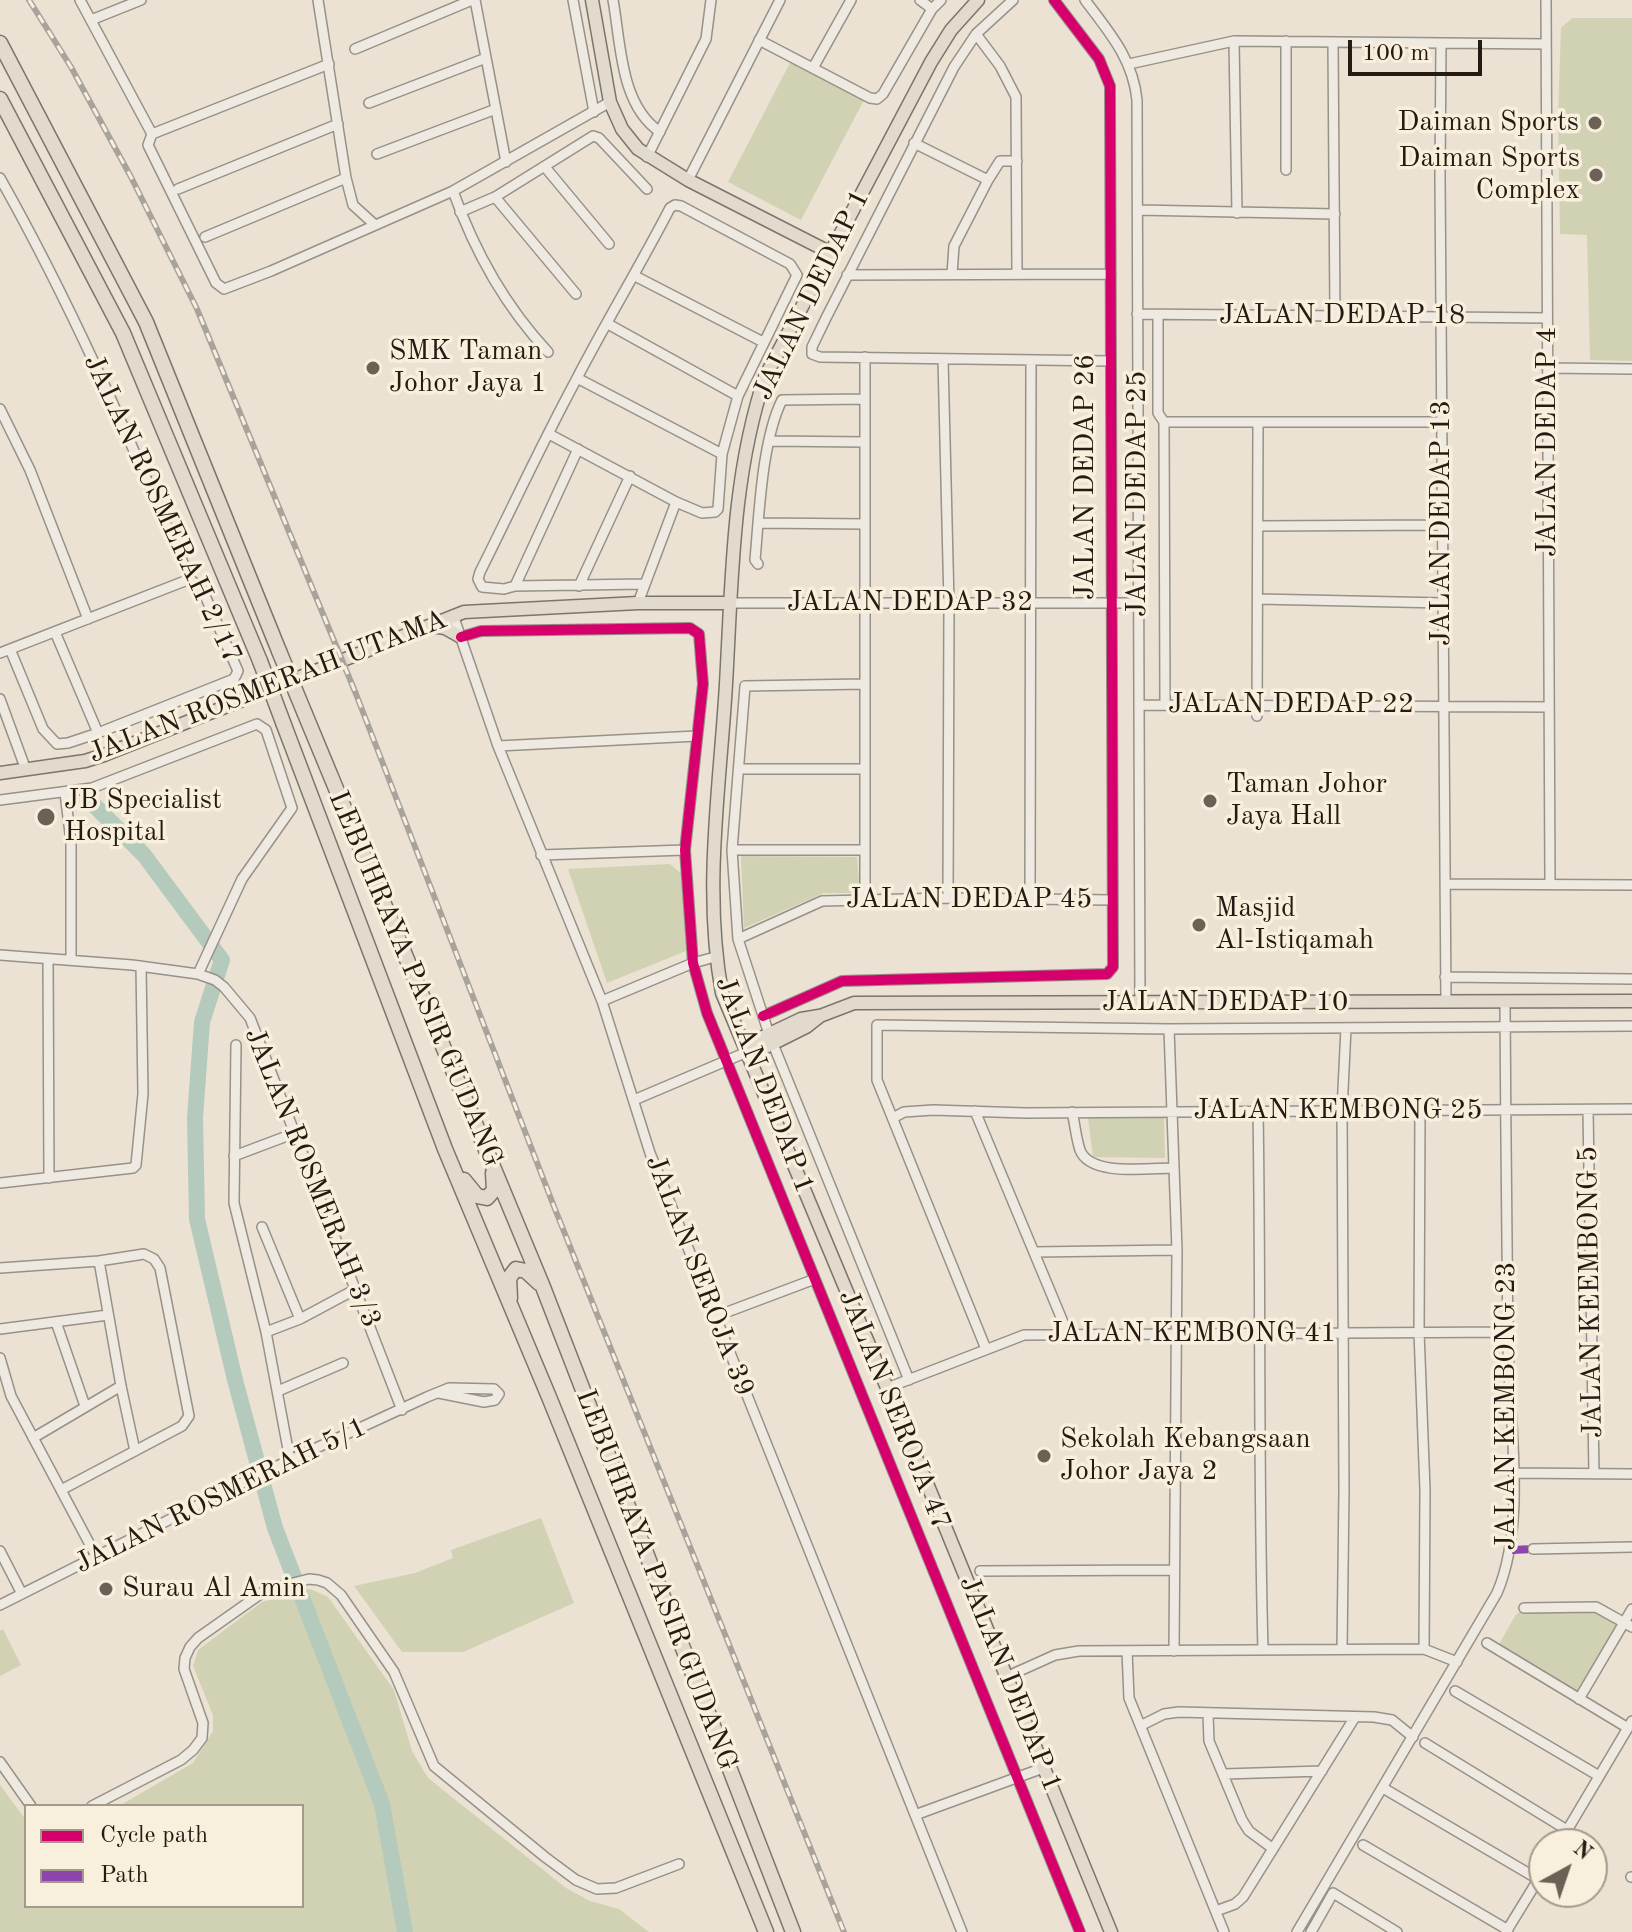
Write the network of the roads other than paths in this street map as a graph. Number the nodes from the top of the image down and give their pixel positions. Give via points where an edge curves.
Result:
1 (80, 0) edge
2 (141, 0) edge
3 (318, 0) edge
4 (474, 0) edge
5 (573, 0) edge
6 (592, 0) edge
7 (613, 0) edge
8 (711, 0) edge
9 (780, 0) edge
10 (851, 0) edge
11 (920, 0) edge
12 (941, 0) edge
13 (978, 0) edge
14 (1013, 0) edge
15 (1054, 0) edge
16 (1085, 0) edge
17 (1546, 0) edge
18 (932, 9) junction
19 (91, 20) junction
20 (976, 34) junction
21 (759, 40) junction
22 (1234, 41) junction
23 (1286, 41) junction
24 (1333, 42) junction
25 (0, 43) edge
26 (1441, 43) junction
27 (1546, 44) junction
28 (355, 49) dead end
29 (486, 58) junction
30 (329, 64) junction
31 (1129, 64) junction
32 (813, 68) junction
33 (0, 99) edge
34 (610, 102) junction
35 (369, 103) dead end
36 (496, 109) junction
37 (594, 112) junction
38 (338, 124) junction
39 (660, 132) junction
40 (152, 134) junction
41 (914, 143) junction
42 (377, 154) dead end
43 (647, 157) junction
44 (1017, 161) junction
45 (506, 162) junction
46 (545, 167) junction
47 (1286, 170) dead end
48 (0, 178) edge
49 (346, 178) junction
50 (688, 180) junction
51 (988, 180) junction
52 (178, 189) dead end
53 (647, 189) dead end
54 (453, 191) junction
55 (495, 197) junction
56 (1138, 210) junction
57 (460, 212) junction
58 (1237, 213) junction
59 (1335, 214) junction
60 (375, 225) junction
61 (205, 237) dead end
62 (609, 244) dead end
63 (831, 253) junction
64 (952, 274) junction
65 (1017, 274) junction
66 (1111, 274) junction
67 (847, 275) junction
68 (635, 276) junction
69 (576, 294) dead end
70 (1137, 314) junction
71 (1158, 315) junction
72 (1335, 316) junction
73 (1441, 317) junction
74 (1547, 318) junction
75 (608, 324) junction
76 (763, 342) junction
77 (548, 352) dead end
78 (865, 357) junction
79 (943, 359) junction
80 (1031, 360) junction
81 (1110, 361) junction
82 (1548, 368) junction
83 (1632, 369) edge
84 (577, 378) junction
85 (738, 396) junction
86 (865, 399) junction
87 (0, 409) edge
88 (1164, 422) junction
89 (1441, 422) junction
90 (1258, 424) junction
91 (549, 434) junction
92 (770, 441) junction
93 (865, 442) junction
94 (578, 449) junction
95 (722, 454) junction
96 (630, 476) junction
97 (676, 502) junction
98 (759, 523) junction
99 (865, 524) junction
100 (1442, 525) junction
101 (1258, 526) junction
102 (758, 564) dead end
103 (190, 579) junction
104 (644, 584) junction
105 (515, 586) junction
106 (579, 586) junction
107 (1258, 599) junction
108 (638, 603) junction
109 (729, 603) junction
110 (865, 603) junction
111 (949, 603) junction
112 (1030, 603) junction
113 (1111, 603) junction
114 (1138, 603) junction
115 (1443, 603) junction
116 (453, 615) junction
117 (88, 619) junction
118 (425, 626) junction
119 (55, 632) junction
120 (461, 637) junction
121 (10, 649) junction
122 (0, 653) edge
123 (864, 684) junction
124 (0, 699) edge
125 (1165, 704) junction
126 (1139, 705) junction
127 (1443, 705) junction
128 (1549, 707) junction
129 (1258, 710) junction
130 (98, 733) junction
131 (697, 736) junction
132 (498, 746) junction
133 (740, 769) junction
134 (865, 769) junction
135 (26, 770) junction
136 (0, 773) edge
137 (65, 793) junction
138 (0, 800) edge
139 (685, 850) junction
140 (732, 850) junction
141 (865, 850) junction
142 (541, 855) junction
143 (1445, 884) junction
144 (1550, 884) junction
145 (1632, 885) edge
146 (948, 898) junction
147 (865, 899) junction
148 (1030, 900) junction
149 (1112, 900) junction
150 (738, 939) junction
151 (0, 955) edge
152 (715, 957) junction
153 (48, 959) junction
154 (71, 960) junction
155 (693, 963) junction
156 (141, 966) junction
157 (198, 974) junction
158 (1445, 977) junction
159 (1632, 979) edge
160 (602, 1001) junction
161 (1632, 1001) edge
162 (1446, 1002) junction
163 (1140, 1003) junction
164 (1505, 1003) junction
165 (763, 1016) junction
166 (1632, 1026) edge
167 (1505, 1027) junction
168 (1346, 1028) junction
169 (1169, 1029) junction
170 (771, 1039) junction
171 (236, 1045) dead end
172 (747, 1051) junction
173 (726, 1061) junction
174 (634, 1100) junction
175 (1632, 1109) edge
176 (1342, 1110) junction
177 (1588, 1110) junction
178 (975, 1111) junction
179 (1172, 1111) junction
180 (1258, 1111) junction
181 (1420, 1111) junction
182 (1505, 1111) junction
183 (1072, 1112) junction
184 (893, 1118) junction
185 (295, 1133) junction
186 (445, 1149) junction
187 (234, 1156) junction
188 (492, 1162) junction
189 (1174, 1168) junction
190 (49, 1178) junction
191 (0, 1183) edge
192 (262, 1227) dead end
193 (1177, 1250) junction
194 (1035, 1252) junction
195 (99, 1261) junction
196 (0, 1268) edge
197 (815, 1279) junction
198 (543, 1287) junction
199 (356, 1289) junction
200 (511, 1310) junction
201 (108, 1315) junction
202 (714, 1317) junction
203 (300, 1319) junction
204 (56, 1322) junction
205 (0, 1329) edge
206 (266, 1332) junction
207 (1419, 1332) junction
208 (1508, 1332) junction
209 (1261, 1333) junction
210 (1342, 1333) junction
211 (1068, 1334) junction
212 (1175, 1334) junction
213 (986, 1349) junction
214 (0, 1358) edge
215 (343, 1363) dead end
216 (909, 1380) junction
217 (121, 1386) junction
218 (887, 1388) junction
219 (278, 1391) junction
220 (439, 1393) junction
221 (85, 1406) junction
222 (402, 1410) junction
223 (33, 1438) junction
224 (135, 1451) junction
225 (290, 1460) junction
226 (1513, 1473) junction
227 (1594, 1474) junction
228 (1632, 1474) edge
229 (61, 1490) junction
230 (1632, 1547) edge
231 (1533, 1549) dead end
232 (0, 1551) edge
233 (96, 1556) junction
234 (1173, 1570) junction
235 (980, 1571) dead end
236 (22, 1594) junction
237 (1, 1601) edge
238 (1524, 1608) dead end
239 (1632, 1609) edge
240 (1628, 1625) edge
241 (1487, 1643) dead end
242 (1342, 1649) junction
243 (1424, 1649) junction
244 (1263, 1650) junction
245 (1127, 1651) junction
246 (1174, 1651) junction
247 (1457, 1662) junction
248 (1006, 1677) junction
249 (1455, 1691) dead end
250 (1579, 1699) junction
251 (1208, 1714) junction
252 (1355, 1717) junction
253 (1630, 1724) edge
254 (1142, 1725) junction
255 (1413, 1737) junction
256 (1425, 1743) dead end
257 (0, 1762) edge
258 (1043, 1768) junction
259 (1322, 1771) junction
260 (1224, 1774) junction
261 (1599, 1776) junction
262 (1017, 1777) junction
263 (1383, 1788) junction
264 (30, 1804) edge
265 (96, 1804) edge
266 (915, 1815) junction
267 (1564, 1828) edge
268 (1568, 1828) edge
269 (1363, 1845) dead end
270 (1272, 1848) junction
271 (679, 1864) dead end
272 (1528, 1873) edge
273 (1528, 1896) edge
274 (1216, 1911) junction
275 (1390, 1930) edge
276 (1507, 1931) edge
277 (766, 1932) edge
278 (793, 1932) edge
279 (962, 1932) edge
280 (1080, 1932) edge
281 (1111, 1932) edge
282 (1224, 1932) edge
283 (1297, 1932) edge
284 (1311, 1932) edge

1 - 19 street
2 - 19 street
3 - 30 street
4 - 28 street
4 - 29 street
5 - 37 street
6 - 34 main road
7 - 39 street via 634,103
8 - 39 street via 706,39
9 - 21 street
10 - 32 street
11 - 18 street
12 - 18 street
13 - 63 main road, JALAN DEDAP 1 via 931,62
14 - 20 street
15 - 66 street, JALAN DEDAP 26 via 1099,59 1109,84
16 - 31 street, JALAN DEDAP 25
17 - 27 street, JALAN DEDAP 4
18 - 32 street via 877,99
19 - 40 street
20 - 41 street
20 - 44 street via 1015,91
21 - 32 street
21 - 50 street
22 - 23 street
22 - 31 street
22 - 58 street
23 - 24 street
23 - 47 street
24 - 26 street
24 - 59 street
25 - 188 highway, LEBUHRAYA PASIR GUDANG, bridge via 146,322
26 - 27 street
26 - 73 street, JALAN DEDAP 13
27 - 74 street, JALAN DEDAP 4
29 - 35 street
29 - 36 street
30 - 38 street
30 - 40 street
31 - 56 street, JALAN DEDAP 25 via 1137,100
33 - 186 highway, LEBUHRAYA PASIR GUDANG, bridge via 123,333 260,661
34 - 37 street
34 - 43 main road via 622,129
36 - 42 street
36 - 45 street
37 - 45 street
38 - 49 street
38 - 52 street
39 - 43 street
40 - 60 street via 148,145 216,283 224,289
41 - 51 street
41 - 67 street
43 - 50 main road
44 - 51 street via 1000,161
44 - 65 street
45 - 54 street
46 - 53 street via 596,136
46 - 55 street
46 - 62 street
48 - 103 street, JALAN ROSMERAH 2/17 via 59,287
49 - 60 street via 353,205
49 - 61 street
50 - 63 main road
51 - 64 street via 953,248
54 - 57 street
54 - 60 street
55 - 57 street
55 - 69 street
56 - 58 street
56 - 70 street, JALAN DEDAP 25
57 - 77 street via 500,293
58 - 59 street
59 - 72 street
63 - 109 main road, JALAN DEDAP 1 via 765,377 753,415
64 - 65 street
64 - 67 street
65 - 66 street
66 - 81 street, JALAN DEDAP 26
67 - 78 street via 812,354
68 - 75 street
68 - 76 street
68 - 76 street via 675,205 790,264 797,275
70 - 71 street, JALAN DEDAP 18
70 - 114 street, JALAN DEDAP 25
71 - 72 street, JALAN DEDAP 18
71 - 88 street via 1158,413
72 - 73 street, JALAN DEDAP 18
73 - 74 street, JALAN DEDAP 18
73 - 89 street, JALAN DEDAP 13
74 - 82 street, JALAN DEDAP 4
75 - 84 street
75 - 85 street
76 - 85 street
78 - 79 street
78 - 86 street
79 - 80 street
79 - 111 street
80 - 81 street
80 - 112 street
81 - 113 street, JALAN DEDAP 26
82 - 83 street
82 - 128 street, JALAN DEDAP 4
84 - 91 street
84 - 95 street
85 - 95 street
86 - 92 street via 782,400
86 - 93 street
87 - 117 street via 30,470
88 - 90 street
88 - 125 street
89 - 90 street
89 - 100 street, JALAN DEDAP 13
90 - 101 street
91 - 94 street
91 - 105 street via 478,579 482,587
92 - 93 street
92 - 98 street
93 - 99 street
94 - 96 street
94 - 105 street
95 - 97 street via 718,509 702,513
96 - 97 street
96 - 106 street
97 - 104 street
98 - 99 street
98 - 102 street
99 - 110 street
100 - 101 street
100 - 115 street, JALAN DEDAP 13
101 - 107 street
103 - 117 street
103 - 130 street, JALAN ROSMERAH 2/17 via 203,591 238,668 236,676
104 - 106 street
104 - 108 street
105 - 106 street
107 - 115 street
107 - 129 street
108 - 109 main road, JALAN ROSMERAH UTAMA
108 - 116 main road, JALAN ROSMERAH UTAMA
109 - 110 street, JALAN DEDAP 32
109 - 152 main road, JALAN DEDAP 1 via 712,873
110 - 111 street, JALAN DEDAP 32
110 - 123 street
111 - 112 street, JALAN DEDAP 32
111 - 146 street
112 - 113 street, JALAN DEDAP 32
112 - 148 street
113 - 114 street, JALAN DEDAP 32
113 - 149 street, JALAN DEDAP 26
114 - 126 street, JALAN DEDAP 25
115 - 127 street, JALAN DEDAP 13
116 - 118 main road, JALAN ROSMERAH UTAMA
116 - 120 street, JALAN SEROJA 39
117 - 119 street
118 - 120 main road
118 - 135 main road, JALAN ROSMERAH UTAMA via 104,755
119 - 121 street
119 - 130 street
120 - 131 street, JALAN SEROJA 47 via 481,631 690,628 699,634 703,684
120 - 132 street, JALAN SEROJA 39
121 - 122 street
121 - 130 street, JALAN ROSMERAH 2/17 via 43,729 57,744
123 - 133 street via 745,686
123 - 134 street
124 - 135 street
125 - 126 street, JALAN DEDAP 22
125 - 129 street, JALAN DEDAP 22
126 - 163 street, JALAN DEDAP 25
127 - 128 street, JALAN DEDAP 22
127 - 129 street, JALAN DEDAP 22
127 - 143 street, JALAN DEDAP 13
128 - 144 street, JALAN DEDAP 4
131 - 132 street
131 - 139 street, JALAN SEROJA 47
132 - 142 street, JALAN SEROJA 39
133 - 134 street
133 - 140 street
134 - 141 street
135 - 136 main road, JALAN ROSMERAH UTAMA
137 - 138 street
137 - 154 street via 71,841
137 - 157 street via 92,788 257,724 266,730 292,808 242,879
139 - 142 street
139 - 155 street, JALAN SEROJA 47
140 - 141 street
140 - 150 street
141 - 147 street
142 - 160 street, JALAN SEROJA 39
143 - 144 street
143 - 158 street, JALAN DEDAP 13
144 - 145 street
146 - 147 street, JALAN DEDAP 45
146 - 148 street, JALAN DEDAP 45
147 - 150 street, JALAN DEDAP 45 via 822,901
148 - 149 street, JALAN DEDAP 45
149 - 165 street, JALAN DEDAP 26 via 1112,972 1107,974 842,981
150 - 165 street
151 - 153 street, JALAN ROSMERAH 3/3
152 - 155 street
152 - 172 main road, JALAN DEDAP 1 via 722,993
153 - 154 street, JALAN ROSMERAH 3/3
153 - 190 street
154 - 156 street, JALAN ROSMERAH 3/3
155 - 160 street
155 - 173 street, JALAN SEROJA 47
156 - 157 street, JALAN ROSMERAH 3/3
156 - 190 street via 143,1094 136,1165
157 - 185 street, JALAN ROSMERAH 3/3 via 224,987 250,1018
158 - 159 street
158 - 162 street, JALAN DEDAP 13
160 - 174 street, JALAN SEROJA 39
161 - 164 main road, JALAN DEDAP 10
162 - 163 main road, JALAN DEDAP 10
162 - 164 main road, JALAN DEDAP 10
163 - 170 main road, JALAN DEDAP 10 via 854,1003 801,1019
164 - 167 street, JALAN KEMBONG 23
165 - 170 street
166 - 167 street
167 - 168 street
167 - 182 street, JALAN KEMBONG 23
168 - 169 street
168 - 176 street
169 - 179 street
169 - 184 street via 877,1025 877,1080
170 - 172 main road, JALAN DEDAP 10
170 - 216 street
171 - 187 street
172 - 173 street
172 - 218 main road, JALAN DEDAP 1
173 - 174 street
173 - 197 street, JALAN SEROJA 47
174 - 202 street, JALAN SEROJA 39
175 - 177 street, JALAN KEMBONG 25
176 - 180 street, JALAN KEMBONG 25
176 - 181 street, JALAN KEMBONG 25
176 - 210 street
177 - 182 street, JALAN KEMBONG 25
177 - 227 street, JALAN KEEMBONG 5
178 - 183 street, JALAN KEMBONG 25
178 - 184 street, JALAN KEMBONG 25 via 904,1112
178 - 194 street
179 - 180 street, JALAN KEMBONG 25
179 - 183 street, JALAN KEMBONG 25
179 - 189 street
180 - 209 street
181 - 182 street, JALAN KEMBONG 25
181 - 207 street
182 - 208 street, JALAN KEMBONG 23
183 - 189 street via 1080,1150 1092,1164
184 - 213 street
185 - 187 street
185 - 199 street, JALAN ROSMERAH 3/3
186 - 188 highway via 482,1199 494,1190
186 - 200 highway, LEBUHRAYA PASIR GUDANG
187 - 206 street via 234,1203
188 - 198 highway, LEBUHRAYA PASIR GUDANG
189 - 193 street
190 - 191 street
192 - 203 street
193 - 194 street
193 - 212 street
194 - 211 street
195 - 196 street
195 - 201 street
195 - 224 street via 144,1254 158,1263 189,1411 182,1426
197 - 202 street
197 - 262 street, JALAN SEROJA 47
198 - 200 highway via 526,1271 511,1272
198 - 278 highway, LEBUHRAYA PASIR GUDANG
199 - 203 street
199 - 222 street, JALAN ROSMERAH 3/3
200 - 277 highway, LEBUHRAYA PASIR GUDANG
201 - 204 street
201 - 217 street
202 - 266 street, JALAN SEROJA 39
203 - 206 street
204 - 205 street
204 - 221 street
206 - 219 street
207 - 208 street, JALAN KEMBONG 41
207 - 210 street, JALAN KEMBONG 41
207 - 243 street
208 - 226 street, JALAN KEMBONG 23
209 - 210 street, JALAN KEMBONG 41
209 - 212 street, JALAN KEMBONG 41
209 - 244 street
210 - 242 street
211 - 212 street, JALAN KEMBONG 41
211 - 213 street, JALAN KEMBONG 41 via 1024,1335
212 - 234 street
213 - 216 street, JALAN KEMBONG 41
214 - 223 street via 11,1396
215 - 219 street
216 - 218 street, JALAN KEMBONG 41
217 - 221 street
217 - 224 street
218 - 248 main road, JALAN DEDAP 1
219 - 225 street
220 - 220 street, JALAN ROSMERAH 5/1 via 460,1387 494,1389 499,1394 484,1402
220 - 222 street, JALAN ROSMERAH 5/1
221 - 223 street
222 - 225 street, JALAN ROSMERAH 5/1
223 - 229 street
224 - 229 street
225 - 233 street, JALAN ROSMERAH 5/1
226 - 227 street
226 - 247 street, JALAN KEMBONG 23 via 1512,1550 1505,1574
227 - 228 street
229 - 233 street
230 - 231 street
232 - 236 street
233 - 236 street, JALAN ROSMERAH 5/1
234 - 235 street
234 - 246 street
236 - 237 street, JALAN ROSMERAH 5/1
238 - 240 street via 1596,1607
239 - 240 street
240 - 250 street
241 - 250 street
242 - 243 street
242 - 244 street
243 - 247 street
244 - 246 street
245 - 246 street
245 - 248 street via 1066,1652
245 - 254 street via 1129,1698
247 - 255 street, JALAN KEMBONG 23
248 - 258 main road, JALAN DEDAP 1
249 - 261 street
250 - 253 street
251 - 252 street
251 - 254 street via 1164,1714
251 - 260 street via 1209,1741
252 - 255 street via 1392,1720
252 - 259 street
253 - 261 street
254 - 274 street
255 - 263 street, JALAN KEMBONG 23
256 - 267 street
257 - 264 street
258 - 262 street
258 - 281 main road, JALAN DEDAP 1
259 - 260 street
259 - 270 street
260 - 270 street via 1245,1827
261 - 268 street
262 - 266 street
262 - 280 street, JALAN SEROJA 47
263 - 272 street
263 - 283 street, JALAN KEMBONG 23
265 - 271 street via 181,1760 202,1738 203,1723 184,1669 198,1638 266,1590 309,1579 334,1588 394,1672 434,1766 555,1865 597,1889 616,1888
266 - 279 street, JALAN SEROJA 39
269 - 276 street
270 - 274 street via 1243,1897
273 - 276 street
274 - 282 street
275 - 284 street via 1333,1893

